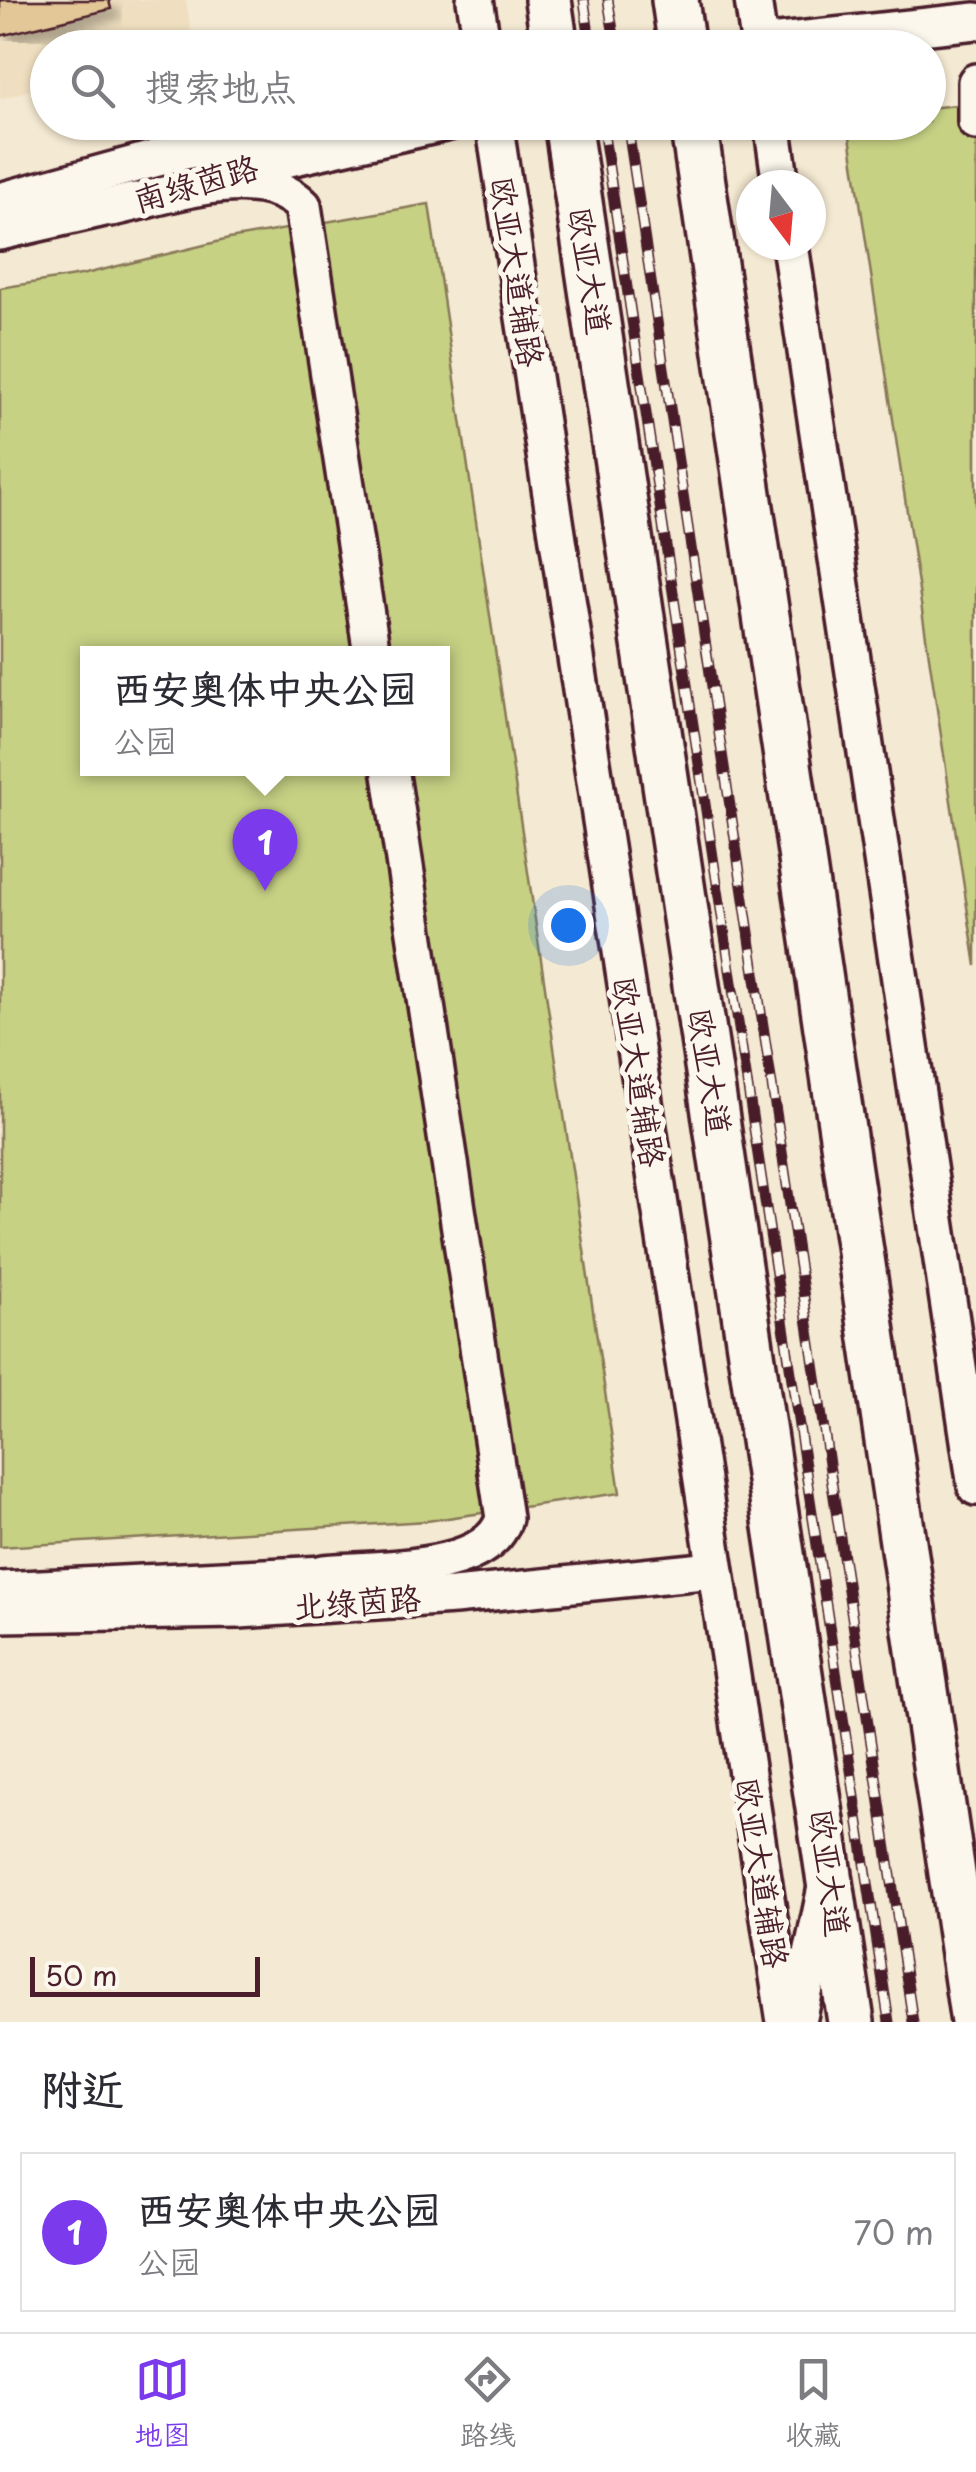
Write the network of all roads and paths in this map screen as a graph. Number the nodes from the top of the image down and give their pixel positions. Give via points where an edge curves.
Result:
1 (475, 0) edge
2 (548, 0) edge
3 (675, 0) edge
4 (753, 0) edge
5 (976, 20) edge
6 (479, 30) edge
7 (552, 30) edge
8 (679, 30) edge
9 (758, 30) edge
10 (893, 30) edge
11 (976, 44) edge
12 (946, 48) edge
13 (976, 82) edge
14 (976, 122) edge
15 (235, 140) edge
16 (370, 140) edge
17 (497, 140) edge
18 (569, 140) edge
19 (696, 140) edge
20 (775, 140) edge
21 (779, 170) edge
22 (0, 202) edge
23 (112, 208) junction
24 (0, 232) edge
25 (792, 260) edge
26 (371, 646) edge
27 (391, 776) edge
28 (976, 1487) edge
29 (711, 1558) junction
30 (324, 1573) junction
31 (0, 1590) edge
32 (0, 1614) edge
33 (830, 1871) junction
34 (785, 2022) edge
35 (798, 2022) edge
36 (850, 2022) edge
37 (974, 2022) edge

1 - 6 street
2 - 7 main road
3 - 8 main road
4 - 9 street
5 - 10 street
11 - 12 street
13 - 14 street
15 - 22 street, 南绿茵路
16 - 23 street, 南绿茵路 via 218,174
17 - 29 street, 欧亚大道辅路
18 - 33 main road, 欧亚大道
19 - 37 main road
20 - 21 street
23 - 24 street, 南绿茵路
23 - 26 street via 250,184 279,188 303,206
25 - 28 street
27 - 30 street via 504,1518 478,1552
29 - 30 street, 北绿茵路 via 429,1574
29 - 32 street, 北绿茵路 via 454,1596 240,1610
29 - 34 street, 欧亚大道辅路
30 - 31 street, 北绿茵路
33 - 35 street
33 - 36 main road, 欧亚大道

